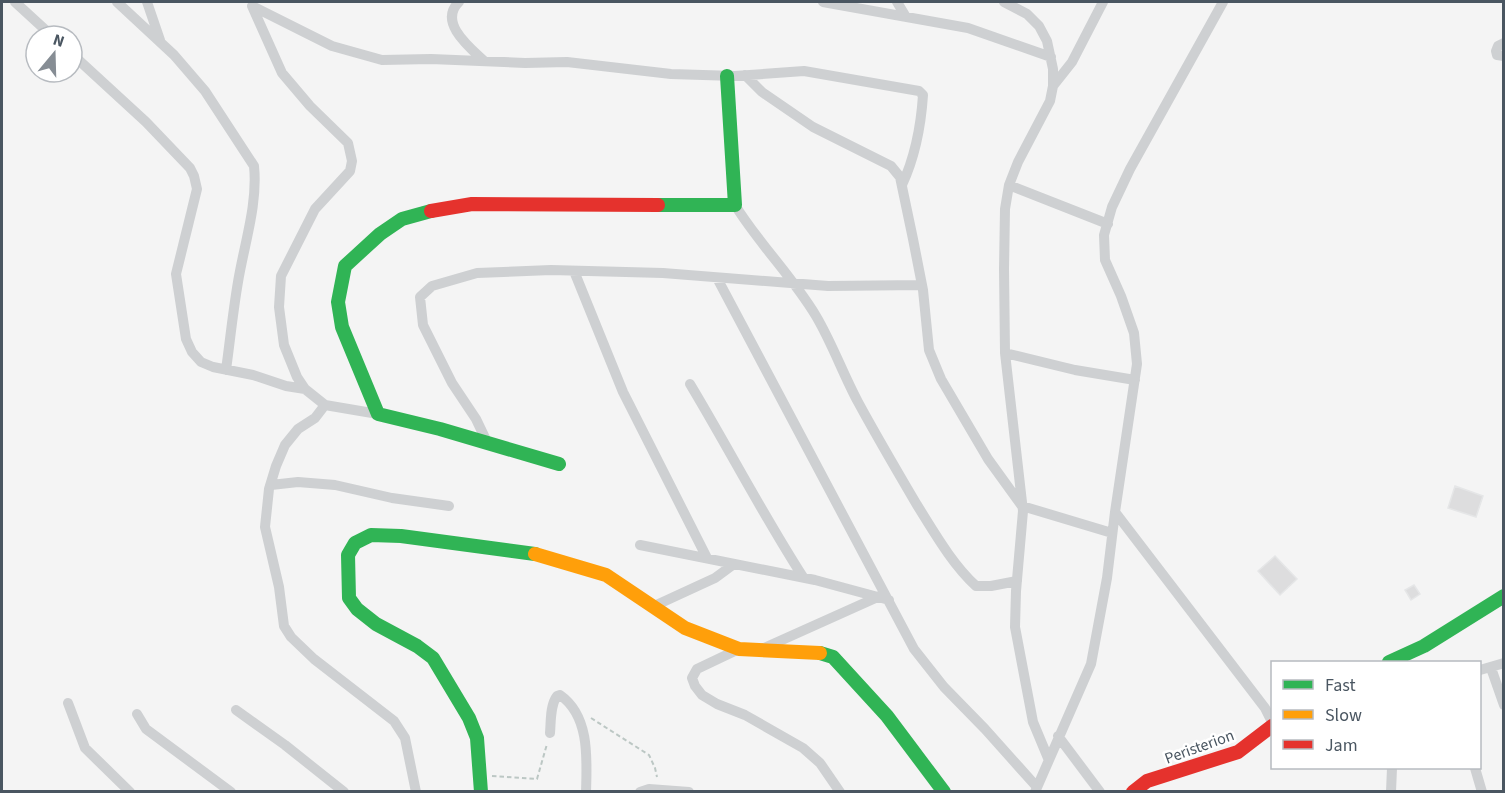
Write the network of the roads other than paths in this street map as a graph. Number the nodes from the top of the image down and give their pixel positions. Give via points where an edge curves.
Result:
1 (15, 2) edge
2 (117, 2) edge
3 (147, 2) edge
4 (459, 2) edge
5 (823, 2) edge
6 (897, 2) edge
7 (1004, 2) edge
8 (1103, 2) edge
9 (1223, 2) edge
10 (251, 4) edge
11 (906, 16) junction
12 (39, 24) edge
13 (161, 43) junction
14 (1503, 43) edge
15 (1503, 56) edge
16 (1052, 57) junction
17 (484, 61) junction
18 (84, 65) edge
19 (745, 75) junction
20 (728, 76) junction
21 (1053, 86) junction
22 (902, 185) junction
23 (1009, 185) junction
24 (735, 205) junction
25 (1108, 224) junction
26 (574, 271) junction
27 (717, 278) junction
28 (795, 283) junction
29 (922, 285) junction
30 (1005, 353) junction
31 (226, 370) junction
32 (1135, 380) junction
33 (690, 384) dead end
34 (305, 389) junction
35 (325, 405) junction
36 (378, 414) junction
37 (488, 442) junction
38 (559, 464) dead end
39 (271, 485) junction
40 (449, 506) dead end
41 (1022, 506) junction
42 (1115, 512) junction
43 (1112, 533) junction
44 (640, 545) dead end
45 (706, 558) junction
46 (734, 564) junction
47 (803, 578) junction
48 (1017, 581) junction
49 (1503, 596) edge
50 (884, 598) junction
51 (652, 607) junction
52 (739, 649) junction
53 (758, 651) junction
54 (1393, 661) edge
55 (1503, 663) edge
56 (1485, 669) edge
57 (68, 703) dead end
58 (1503, 705) edge
59 (236, 710) dead end
60 (137, 714) dead end
61 (1271, 720) edge
62 (1271, 727) edge
63 (550, 733) road end
64 (1058, 736) junction
65 (1048, 758) junction
66 (1392, 769) edge
67 (1475, 769) edge
68 (1036, 789) edge
69 (130, 792) edge
70 (231, 792) edge
71 (344, 792) edge
72 (416, 792) edge
73 (481, 792) edge
74 (586, 792) edge
75 (639, 792) edge
76 (689, 792) edge
77 (840, 792) edge
78 (944, 792) edge
79 (1100, 792) edge
80 (1133, 792) edge
81 (1391, 792) edge
82 (1482, 792) edge

1 - 12 street
2 - 13 street
3 - 13 street
4 - 17 street via 454,7 452,23
5 - 11 street
6 - 11 street
7 - 16 street via 1027,14 1039,26
8 - 21 street via 1072,62
9 - 25 street via 1130,169
10 - 17 street via 332,46 382,60
10 - 34 street via 282,73 348,143 352,161 350,171 315,209 281,276 279,307 284,345
11 - 16 street via 968,28
13 - 31 street via 205,91 254,166 253,197
14 - 15 street via 1496,51
16 - 21 street
17 - 20 street via 567,62
18 - 31 street via 146,122 194,176 197,189 176,274 182,317 192,352 201,362
19 - 20 street
19 - 22 street via 762,92 813,127 891,166
19 - 22 street via 804,71 919,91 923,94 919,128 911,166
20 - 24 street
21 - 23 street via 1050,101
22 - 29 street
23 - 25 street
23 - 30 street via 1004,233
24 - 28 street via 760,243
24 - 36 street via 472,204 402,219 345,266 338,302 342,327
25 - 32 street via 1104,235 1105,260 1134,333
26 - 27 street
26 - 37 street via 477,273 432,286 420,297 423,325
26 - 45 street via 623,392
27 - 28 street
27 - 50 street
28 - 29 street
28 - 48 street via 829,339 857,401 931,528 968,579 976,586
29 - 41 street via 929,350 941,379 988,459
30 - 32 street
30 - 41 street
31 - 34 street
32 - 42 street
33 - 47 street
34 - 35 street
35 - 36 street
35 - 39 street via 285,446
36 - 37 street
37 - 38 street
39 - 40 street via 335,485
39 - 72 street via 265,527 284,626 314,659 394,721 405,738
41 - 43 street
41 - 48 street
42 - 43 street
42 - 61 street
43 - 64 street via 1091,664
44 - 45 street
45 - 46 street
46 - 47 street
46 - 51 street via 715,578
47 - 50 street
48 - 65 street via 1017,637 1033,722
49 - 54 street
50 - 53 street
50 - 68 street via 914,649 944,687
51 - 52 street via 685,628
51 - 73 street via 606,575 529,552 401,536 371,535 355,543 348,555 349,598 376,624 433,658 477,738
52 - 53 street
52 - 77 street via 697,669 692,678 695,686 717,704 803,748 820,762
53 - 78 street via 820,652 833,657 887,716
55 - 56 street
56 - 58 street
57 - 69 street via 85,748
59 - 71 street
60 - 70 street via 146,729
62 - 80 street, Peristerion via 1238,752 1147,781
63 - 74 street via 552,702 560,695 577,715 587,753
64 - 65 street
64 - 79 street
65 - 68 street
66 - 81 street
67 - 82 street
75 - 76 street

